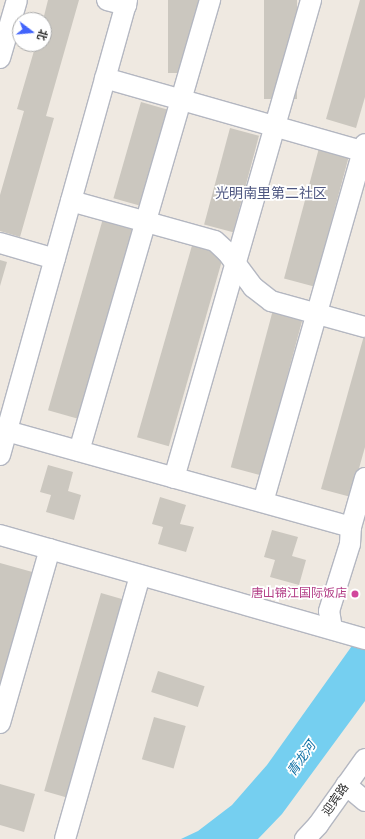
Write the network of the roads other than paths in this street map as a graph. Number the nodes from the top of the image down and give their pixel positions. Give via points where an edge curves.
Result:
1 (17, 0) edge
2 (210, 0) edge
3 (310, 0) edge
4 (120, 2) edge
5 (0, 58) edge
6 (105, 78) junction
7 (181, 100) junction
8 (274, 126) junction
9 (364, 149) edge
10 (71, 201) junction
11 (146, 221) junction
12 (0, 243) edge
13 (55, 259) junction
14 (235, 265) junction
15 (317, 313) junction
16 (365, 326) edge
17 (2, 443) edge
18 (78, 451) junction
19 (174, 478) junction
20 (365, 478) edge
21 (263, 502) junction
22 (351, 527) junction
23 (0, 535) edge
24 (50, 549) junction
25 (140, 575) junction
26 (337, 631) junction
27 (365, 639) edge
28 (0, 723) edge
29 (365, 759) edge
30 (346, 785) junction
31 (365, 801) edge
32 (65, 839) edge
33 (305, 839) edge

1 - 5 street
2 - 7 street
3 - 8 street
4 - 6 street
6 - 7 street
6 - 10 street
7 - 8 street
7 - 11 street
8 - 9 street
8 - 14 street
9 - 15 street
10 - 11 street
10 - 13 street
11 - 14 street via 215,240
11 - 18 street
12 - 13 street
13 - 17 street
14 - 15 street via 253,287 271,301
14 - 19 street
15 - 16 street
15 - 21 street
17 - 18 street
18 - 19 street
19 - 21 street
20 - 22 street
21 - 22 street
22 - 26 street via 350,544 329,611
23 - 24 street
24 - 25 street
24 - 28 street
25 - 26 street
25 - 32 street
26 - 27 street
29 - 30 street, 迎宾路
30 - 31 street
30 - 33 street, 迎宾路

